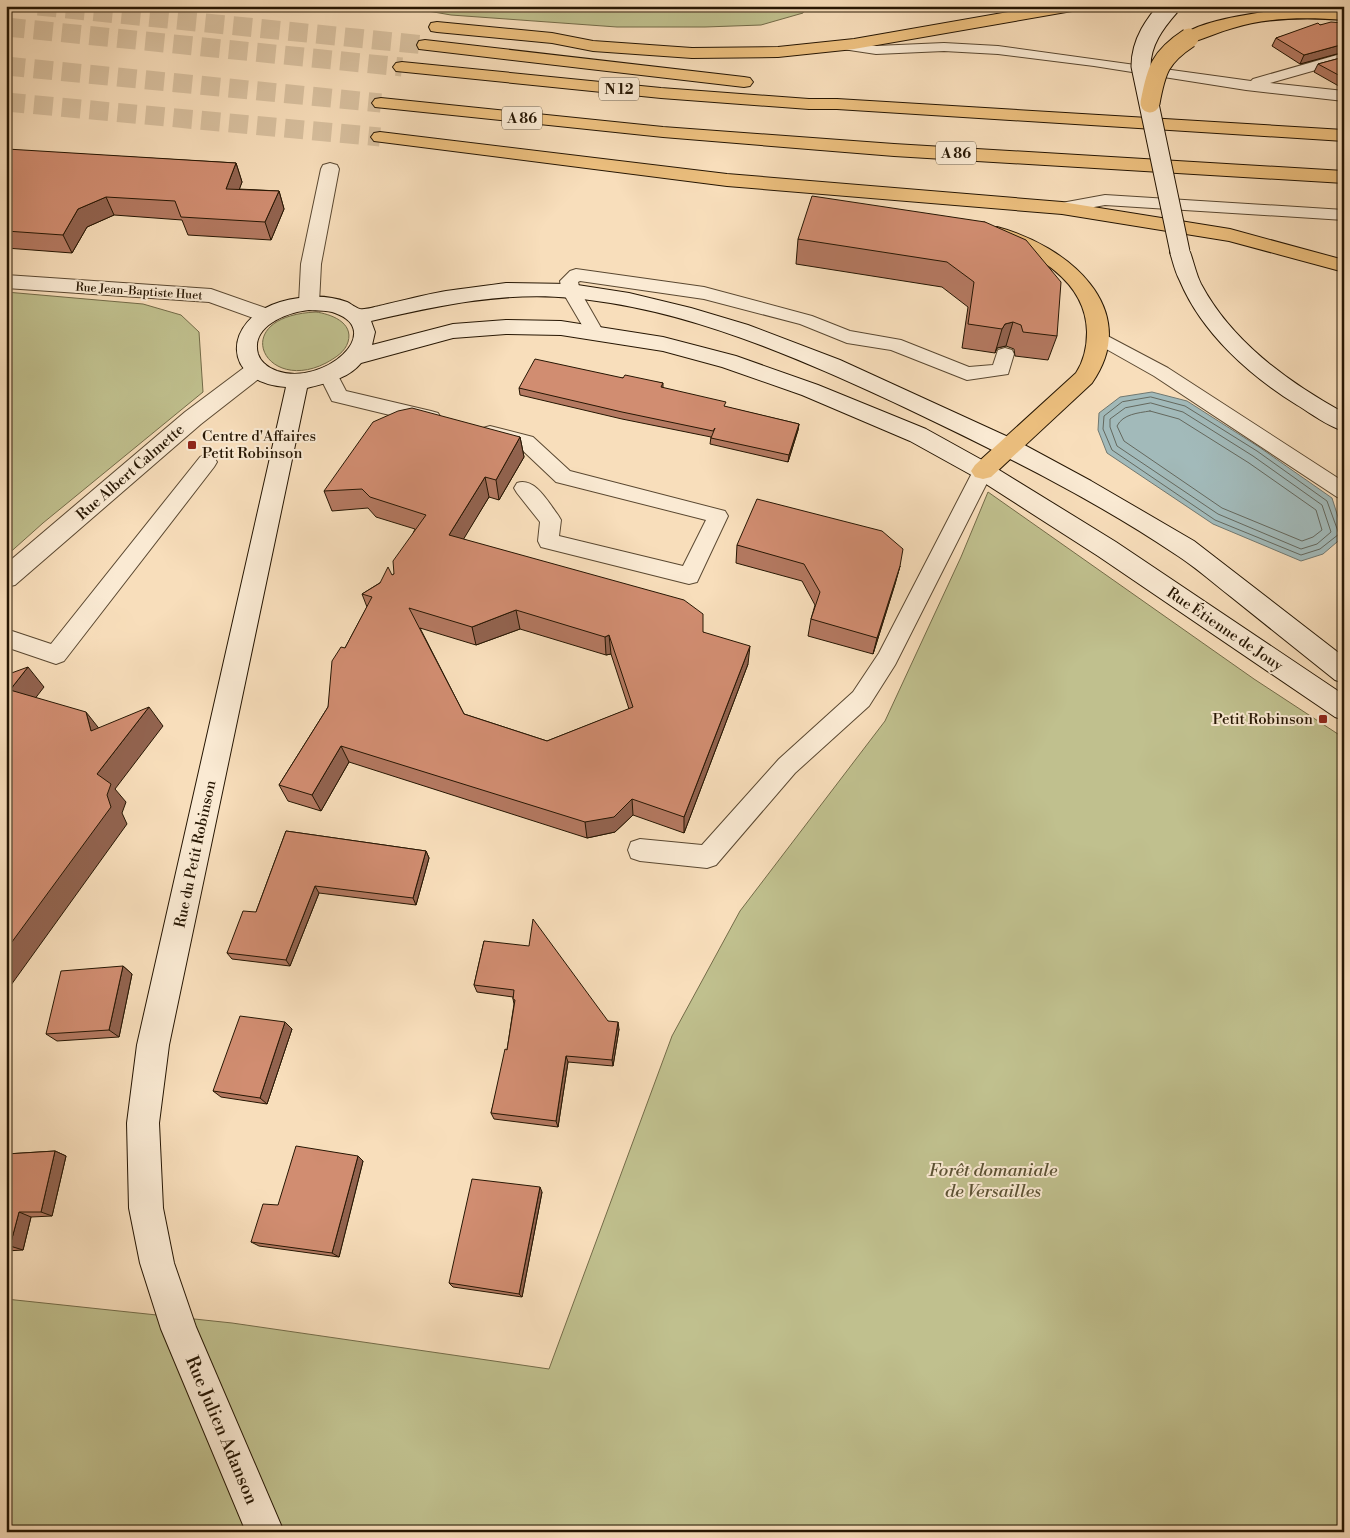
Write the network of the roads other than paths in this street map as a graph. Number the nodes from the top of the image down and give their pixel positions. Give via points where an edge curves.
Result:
1 (1072, 6) edge
2 (1170, 6) edge
3 (1344, 15) edge
4 (437, 27) tunnel mouth
5 (759, 36) dead end
6 (552, 38) junction
7 (424, 45) tunnel mouth
8 (842, 45) junction
9 (1344, 57) edge
10 (402, 68) tunnel mouth
11 (1246, 85) junction
12 (1344, 96) edge
13 (381, 103) tunnel mouth
14 (1150, 103) junction
15 (837, 104) junction
16 (1344, 136) edge
17 (380, 137) tunnel mouth
18 (330, 169) dead end
19 (1344, 177) edge
20 (727, 180) junction
21 (1062, 208) junction
22 (912, 215) edge
23 (1344, 215) edge
24 (977, 226) edge
25 (1344, 266) edge
26 (6, 281) edge
27 (571, 291) junction
28 (309, 303) junction
29 (267, 316) junction
30 (358, 318) junction
31 (595, 333) junction
32 (1098, 337) junction
33 (1005, 354) edge
34 (356, 357) junction
35 (256, 368) junction
36 (328, 375) junction
37 (298, 381) junction
38 (1344, 423) edge
39 (1009, 448) junction
40 (207, 462) dead end
41 (983, 471) junction
42 (524, 488) dead end
43 (1344, 492) edge
44 (6, 578) edge
45 (6, 638) edge
46 (1344, 672) edge
47 (1344, 709) edge
48 (640, 850) dead end
49 (179, 1329) joint
50 (265, 1532) edge

1 - 8 highway
2 - 14 main road, bridge via 1150,33 1141,59 1141,76
3 - 14 highway, bridge via 1266,14 1221,25 1189,38 1165,55 1159,64
4 - 6 highway
5 - 6 highway
6 - 8 highway via 593,46 692,53 778,52
7 - 15 highway via 804,89
8 - 11 lane via 876,50 944,47 998,50
9 - 11 lane
10 - 15 highway, N 12 via 661,93
11 - 12 lane
13 - 19 highway, A 86 via 673,133 894,150
14 - 38 main road, bridge via 1180,252 1190,283 1205,309 1247,357 1304,399
15 - 16 highway
17 - 20 highway
18 - 28 main road via 311,264
20 - 21 highway
20 - 22 highway via 739,188 761,193
21 - 23 lane via 1105,200
21 - 25 highway via 1230,235
24 - 32 highway via 1042,251 1062,266 1082,286 1095,309 1100,329
26 - 29 main road, Rue Jean-Baptiste Huet via 211,296
27 - 30 main road via 506,290 445,298
27 - 31 lane
27 - 33 lane via 569,281 576,274 704,293 806,320 847,337 894,344 967,374 1001,370
27 - 39 main road via 647,304 741,330 832,365
28 - 29 main road via 280,309
28 - 30 main road via 338,306
29 - 35 main road via 248,337 246,348
30 - 34 main road via 366,337
31 - 34 main road, Rue Étienne de Jouy via 561,328 506,327 453,331
31 - 41 main road, Rue Étienne de Jouy via 663,344 728,361 918,435
32 - 39 highway via 1084,377
32 - 43 lane via 1161,372
34 - 36 main road
35 - 37 main road via 275,378
35 - 44 main road, Rue Albert Calmette
36 - 37 main road
36 - 42 lane via 339,396 526,442 563,477 718,516 689,576 548,541 551,520
37 - 49 main road, Rue du Petit Robinson via 151,1054 143,1123 146,1208 156,1263
39 - 41 highway
39 - 46 main road via 1185,548
40 - 45 lane via 56,655
41 - 47 main road, Rue Étienne de Jouy via 1107,549
41 - 48 lane via 887,659 861,699 787,766 706,857
49 - 50 main road, Rue Julien Adanson

